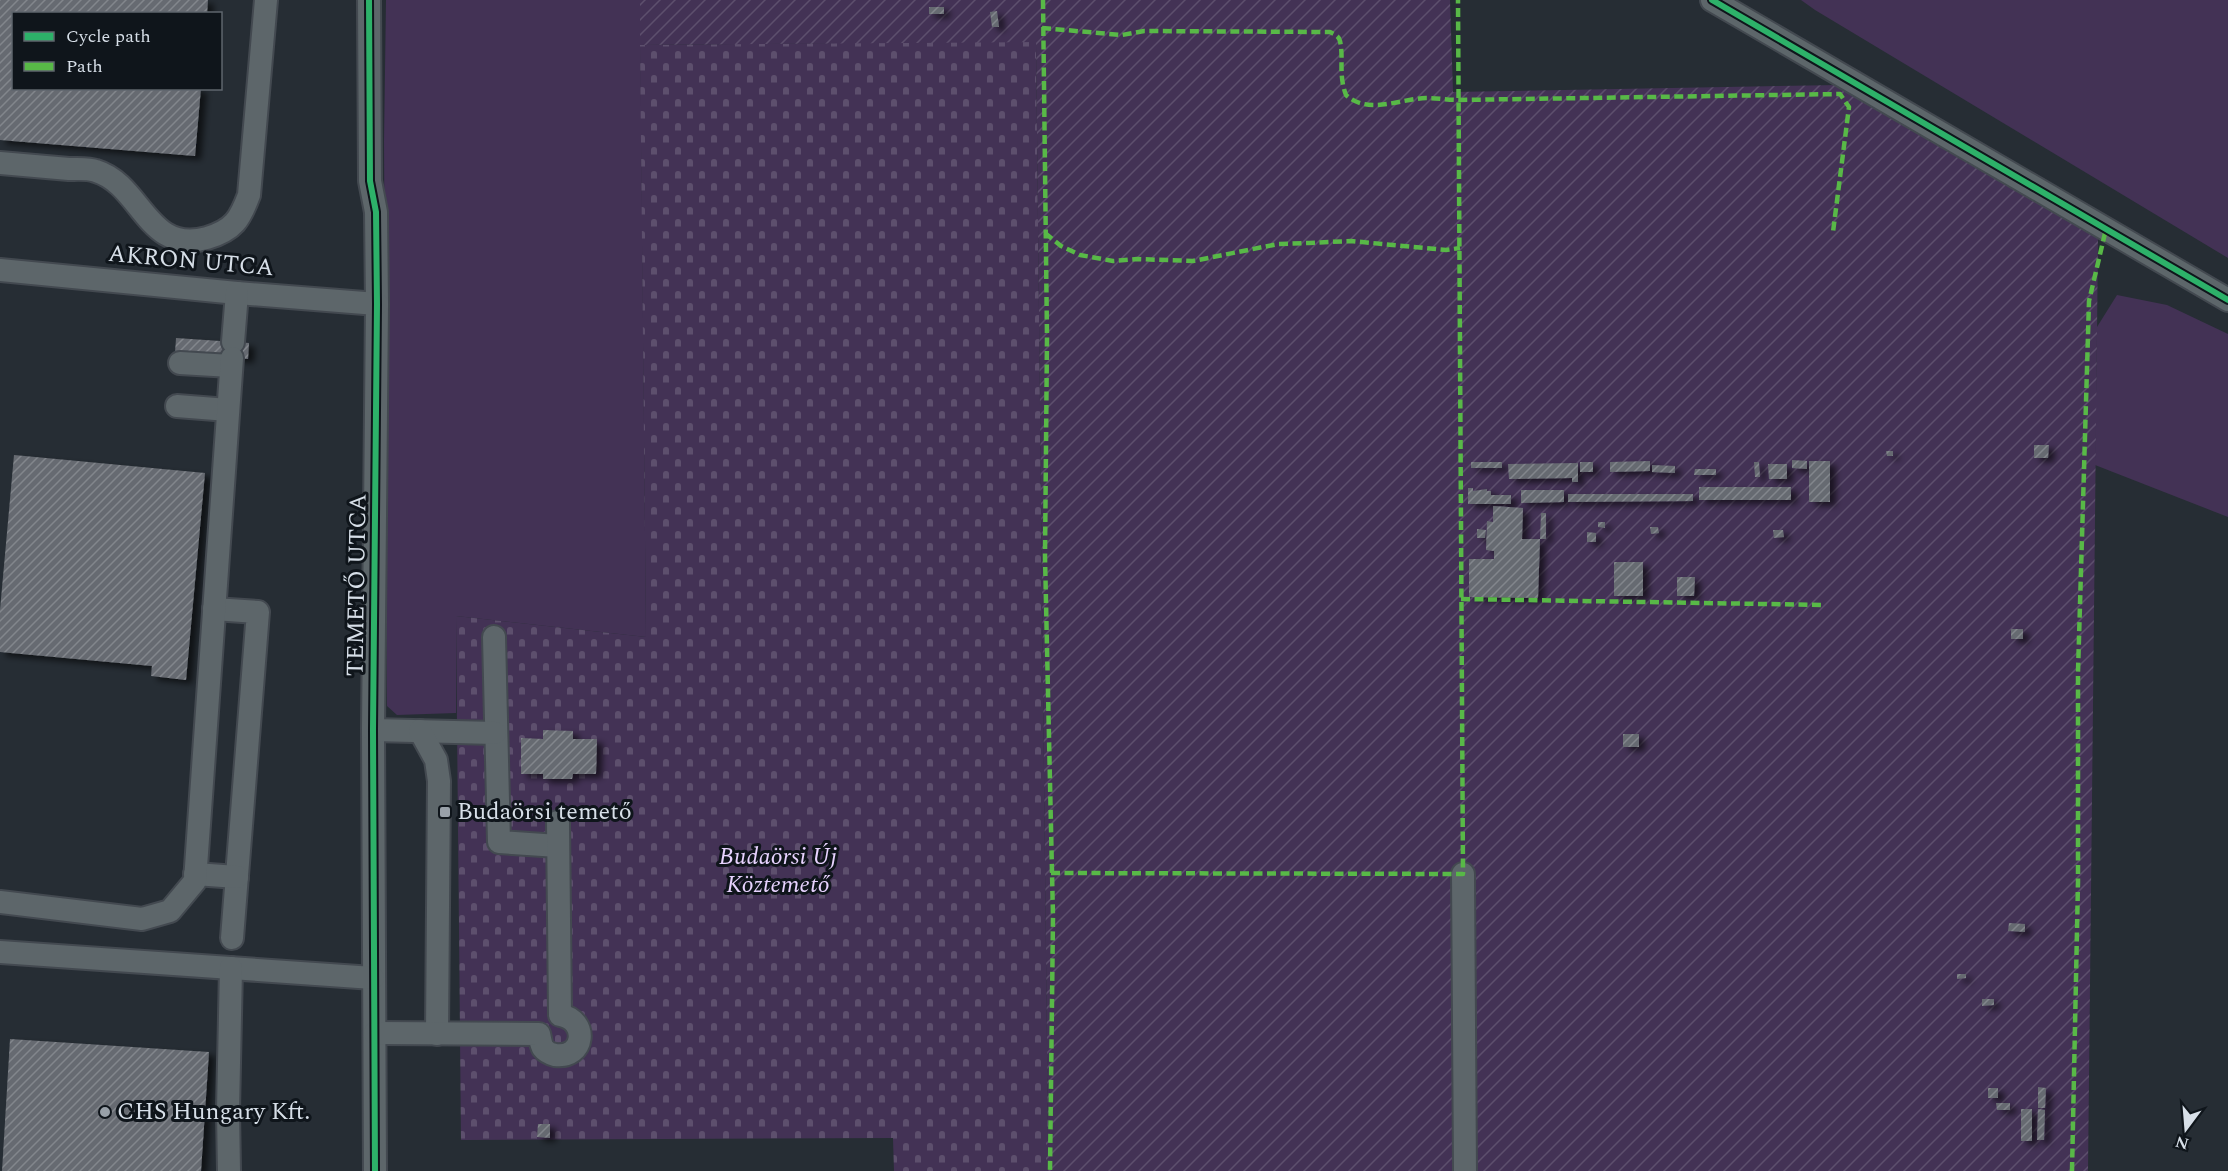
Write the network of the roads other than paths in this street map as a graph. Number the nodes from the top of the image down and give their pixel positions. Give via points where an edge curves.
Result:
1 (266, 0) edge
2 (369, 0) edge
3 (1712, 0) edge
4 (0, 163) edge
5 (0, 270) edge
6 (237, 293) junction
7 (2228, 300) edge
8 (377, 303) junction
9 (232, 355) junction
10 (180, 363) dead end
11 (177, 406) dead end
12 (228, 410) junction
13 (214, 609) junction
14 (494, 637) dead end
15 (373, 730) junction
16 (420, 731) junction
17 (495, 733) junction
18 (558, 822) dead end
19 (558, 846) junction
20 (195, 874) junction
21 (1463, 874) dead end
22 (237, 877) junction
23 (0, 902) edge
24 (232, 938) dead end
25 (0, 952) edge
26 (231, 968) junction
27 (373, 978) junction
28 (375, 1033) junction
29 (437, 1034) junction
30 (229, 1171) edge
31 (375, 1171) edge
32 (1465, 1171) edge

1 - 4 street via 249,195 240,218 221,234 198,240 176,239 152,225 122,186 96,171
2 - 8 street, TEMETŐ UTCA via 370,181 376,212
3 - 7 street
5 - 6 street, AKRON UTCA
6 - 8 street, AKRON UTCA
6 - 9 street
8 - 15 street, TEMETŐ UTCA
9 - 10 street
9 - 12 street
11 - 12 street
12 - 13 street
13 - 20 street
13 - 22 street via 258,612
14 - 17 street
15 - 16 street
15 - 27 street, TEMETŐ UTCA
16 - 17 street
16 - 29 street via 435,760 439,781
17 - 19 street via 499,842
18 - 19 street
19 - 29 street via 560,1015 572,1018 580,1030 576,1049 565,1055 550,1054 543,1049 539,1034
20 - 22 street
20 - 23 street via 195,881 170,911 142,919
21 - 32 street
22 - 24 street
25 - 26 street
26 - 27 street
26 - 30 street
27 - 28 street, TEMETŐ UTCA
28 - 29 street
28 - 31 street, TEMETŐ UTCA

